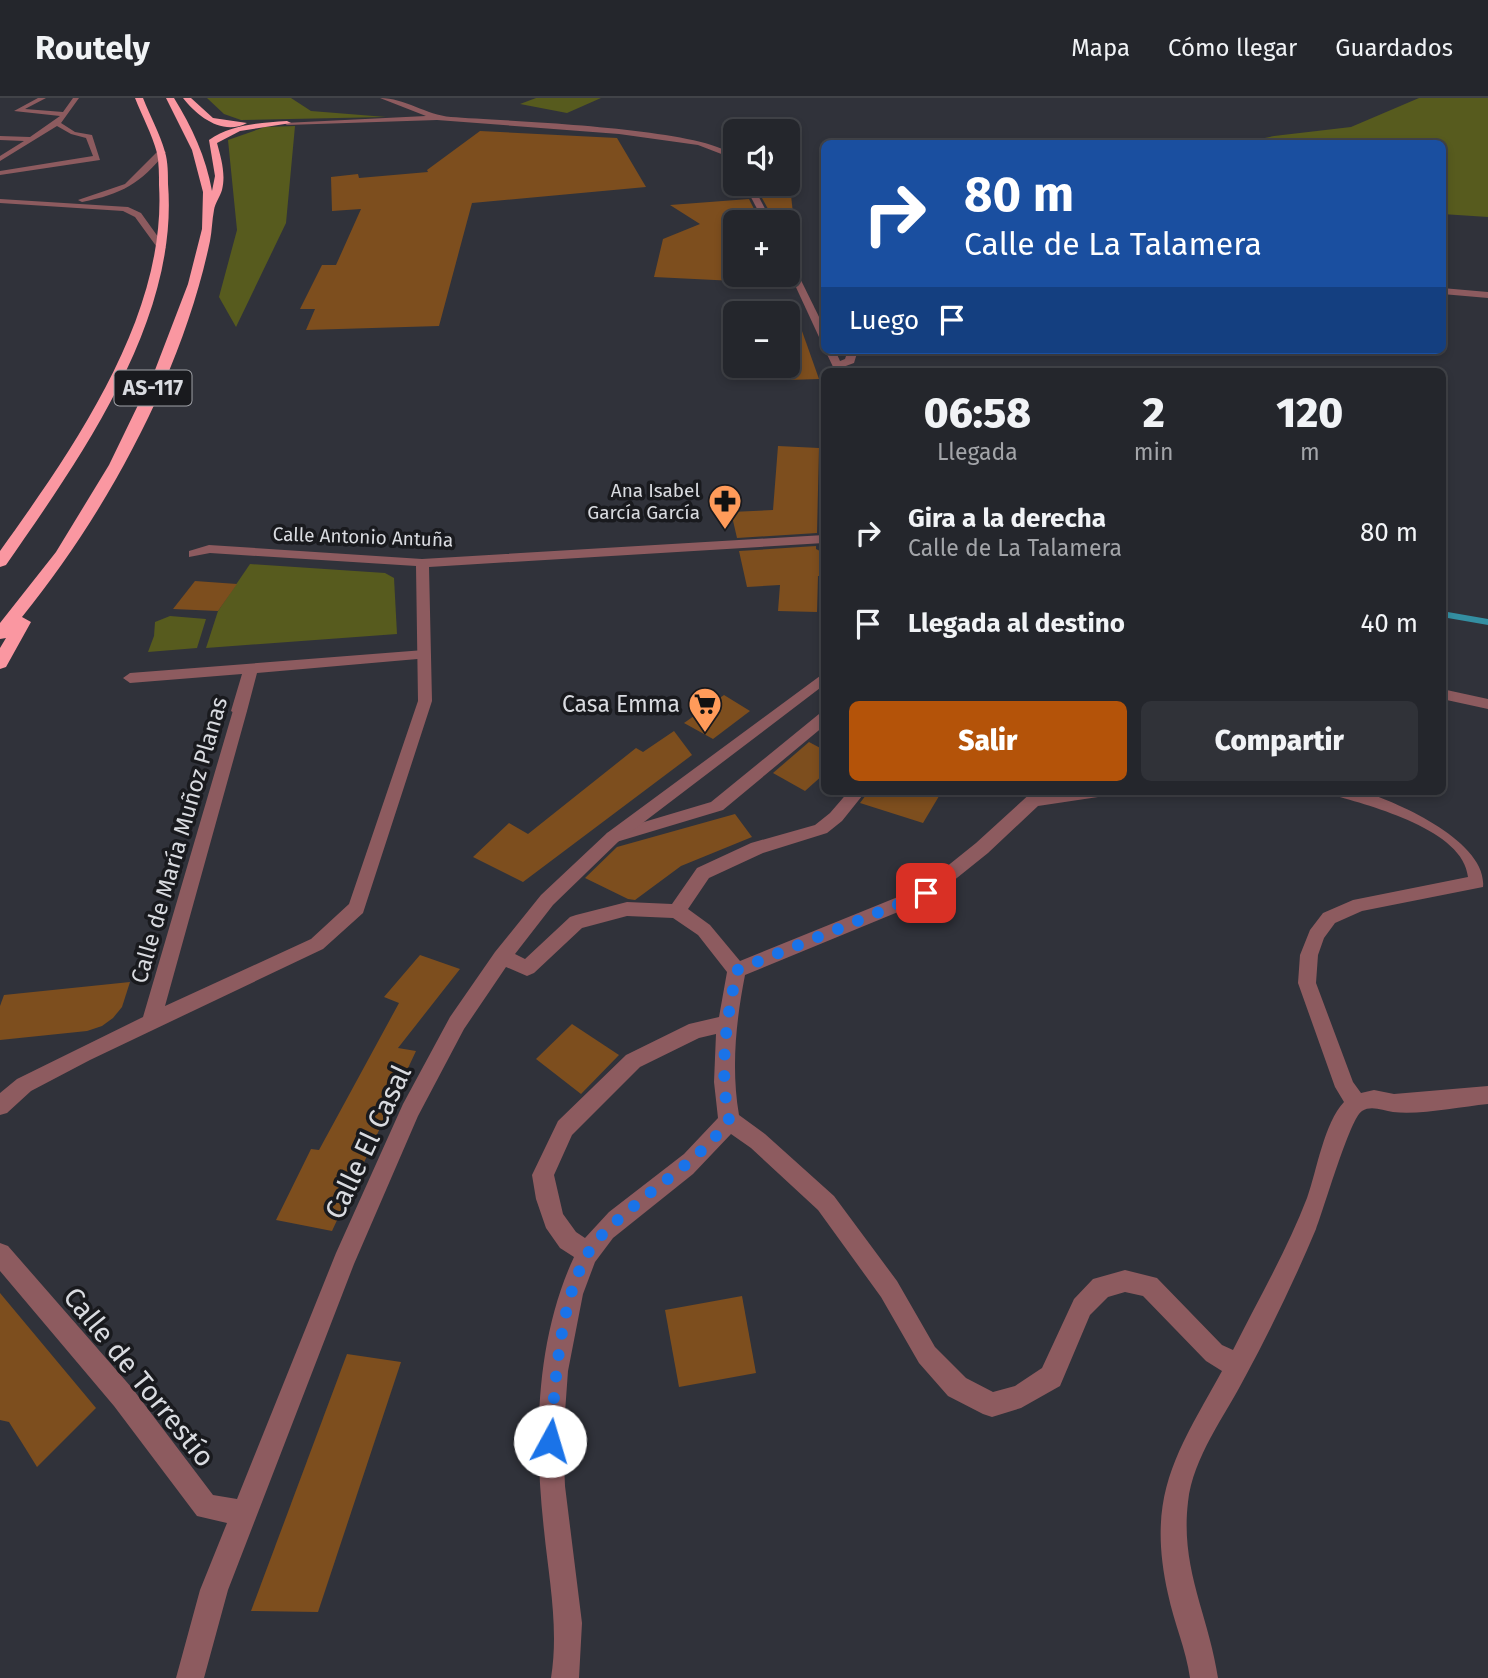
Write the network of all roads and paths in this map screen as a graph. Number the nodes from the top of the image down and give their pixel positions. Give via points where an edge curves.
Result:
1 (43, 98) edge
2 (76, 98) edge
3 (139, 98) edge
4 (170, 98) edge
5 (187, 98) edge
6 (383, 98) edge
7 (43, 113) junction
8 (64, 114) junction
9 (437, 118) junction
10 (56, 123) junction
11 (287, 123) junction
12 (0, 138) edge
13 (31, 139) junction
14 (723, 151) edge
15 (162, 152) junction
16 (0, 159) edge
17 (0, 173) edge
18 (0, 201) edge
19 (27, 205) junction
20 (209, 208) junction
21 (162, 248) junction
22 (800, 287) edge
23 (1446, 291) edge
24 (1488, 295) edge
25 (821, 331) edge
26 (852, 354) edge
27 (840, 368) edge
28 (821, 540) edge
29 (62, 554) junction
30 (194, 554) dead end
31 (0, 562) edge
32 (422, 563) junction
33 (0, 634) edge
34 (424, 655) junction
35 (0, 663) edge
36 (251, 669) junction
37 (130, 678) dead end
38 (821, 680) edge
39 (1446, 695) edge
40 (1488, 704) edge
41 (821, 720) edge
42 (855, 795) edge
43 (1040, 795) edge
44 (1354, 795) edge
45 (613, 837) junction
46 (677, 911) junction
47 (502, 957) junction
48 (737, 970) junction
49 (151, 1023) junction
50 (725, 1024) junction
51 (1488, 1095) edge
52 (1356, 1103) junction
53 (0, 1106) edge
54 (729, 1120) junction
55 (588, 1253) junction
56 (0, 1254) edge
57 (1238, 1366) junction
58 (245, 1513) junction
59 (190, 1678) edge
60 (565, 1678) edge
61 (1204, 1678) edge

1 - 7 street via 17,111
2 - 7 street
2 - 8 street
3 - 15 highway, AS-117
4 - 20 highway, AS-117 via 197,148
5 - 11 highway via 201,116 212,121
6 - 9 street
7 - 8 street
8 - 10 street
9 - 11 street
9 - 14 street via 676,139
10 - 13 street
10 - 17 street via 89,137 97,158
11 - 20 highway via 236,130 212,142 220,189
12 - 13 street
13 - 16 street
15 - 19 street via 137,182 122,189 83,200
15 - 21 highway, AS-117 via 167,171
18 - 19 street
19 - 21 street via 125,209 138,215
20 - 29 highway, AS-117 via 196,276 170,351 106,483
21 - 31 highway, AS-117 via 155,284 125,359 41,504
22 - 25 street
23 - 24 street
26 - 27 street
28 - 32 street, Calle Antonio Antuña
29 - 33 highway, AS-117
29 - 35 highway
30 - 32 street, Calle Antonio Antuña via 209,549
32 - 34 street
34 - 36 street
34 - 49 street via 425,701 357,908 317,944
36 - 37 street
36 - 49 street, Calle de María Muñoz Planas
38 - 45 street, Calle El Casal
39 - 40 street
41 - 45 street, Calle El Casal via 718,806
42 - 46 street via 821,829 757,848 703,873
43 - 48 street via 926,893
44 - 52 street via 1455,829 1476,844 1488,862 1477,883 1359,905 1329,918 1316,935 1307,983 1345,1087
45 - 47 street, Calle El Casal via 547,900
46 - 47 street via 627,909 576,922 527,968
46 - 48 street via 705,930
47 - 58 street, Calle El Casal via 457,1023 411,1111 344,1261
48 - 50 street
49 - 53 street via 24,1085
50 - 54 street via 724,1095
50 - 55 street via 696,1030 633,1061 565,1128 543,1175 547,1199 568,1240
51 - 52 street
52 - 57 street via 1344,1116 1317,1200
54 - 55 street via 714,1140 627,1211
54 - 57 street via 826,1203 889,1289 927,1356 957,1387 992,1405 1021,1396 1051,1377 1082,1307 1101,1287 1125,1281 1149,1286 1214,1353
55 - 60 street via 576,1279 560,1349 550,1441 570,1631
56 - 58 street, Calle de Torrestío via 123,1397 206,1507
57 - 61 street via 1188,1457 1175,1500 1173,1542
58 - 59 street, Calle El Casal via 214,1590

